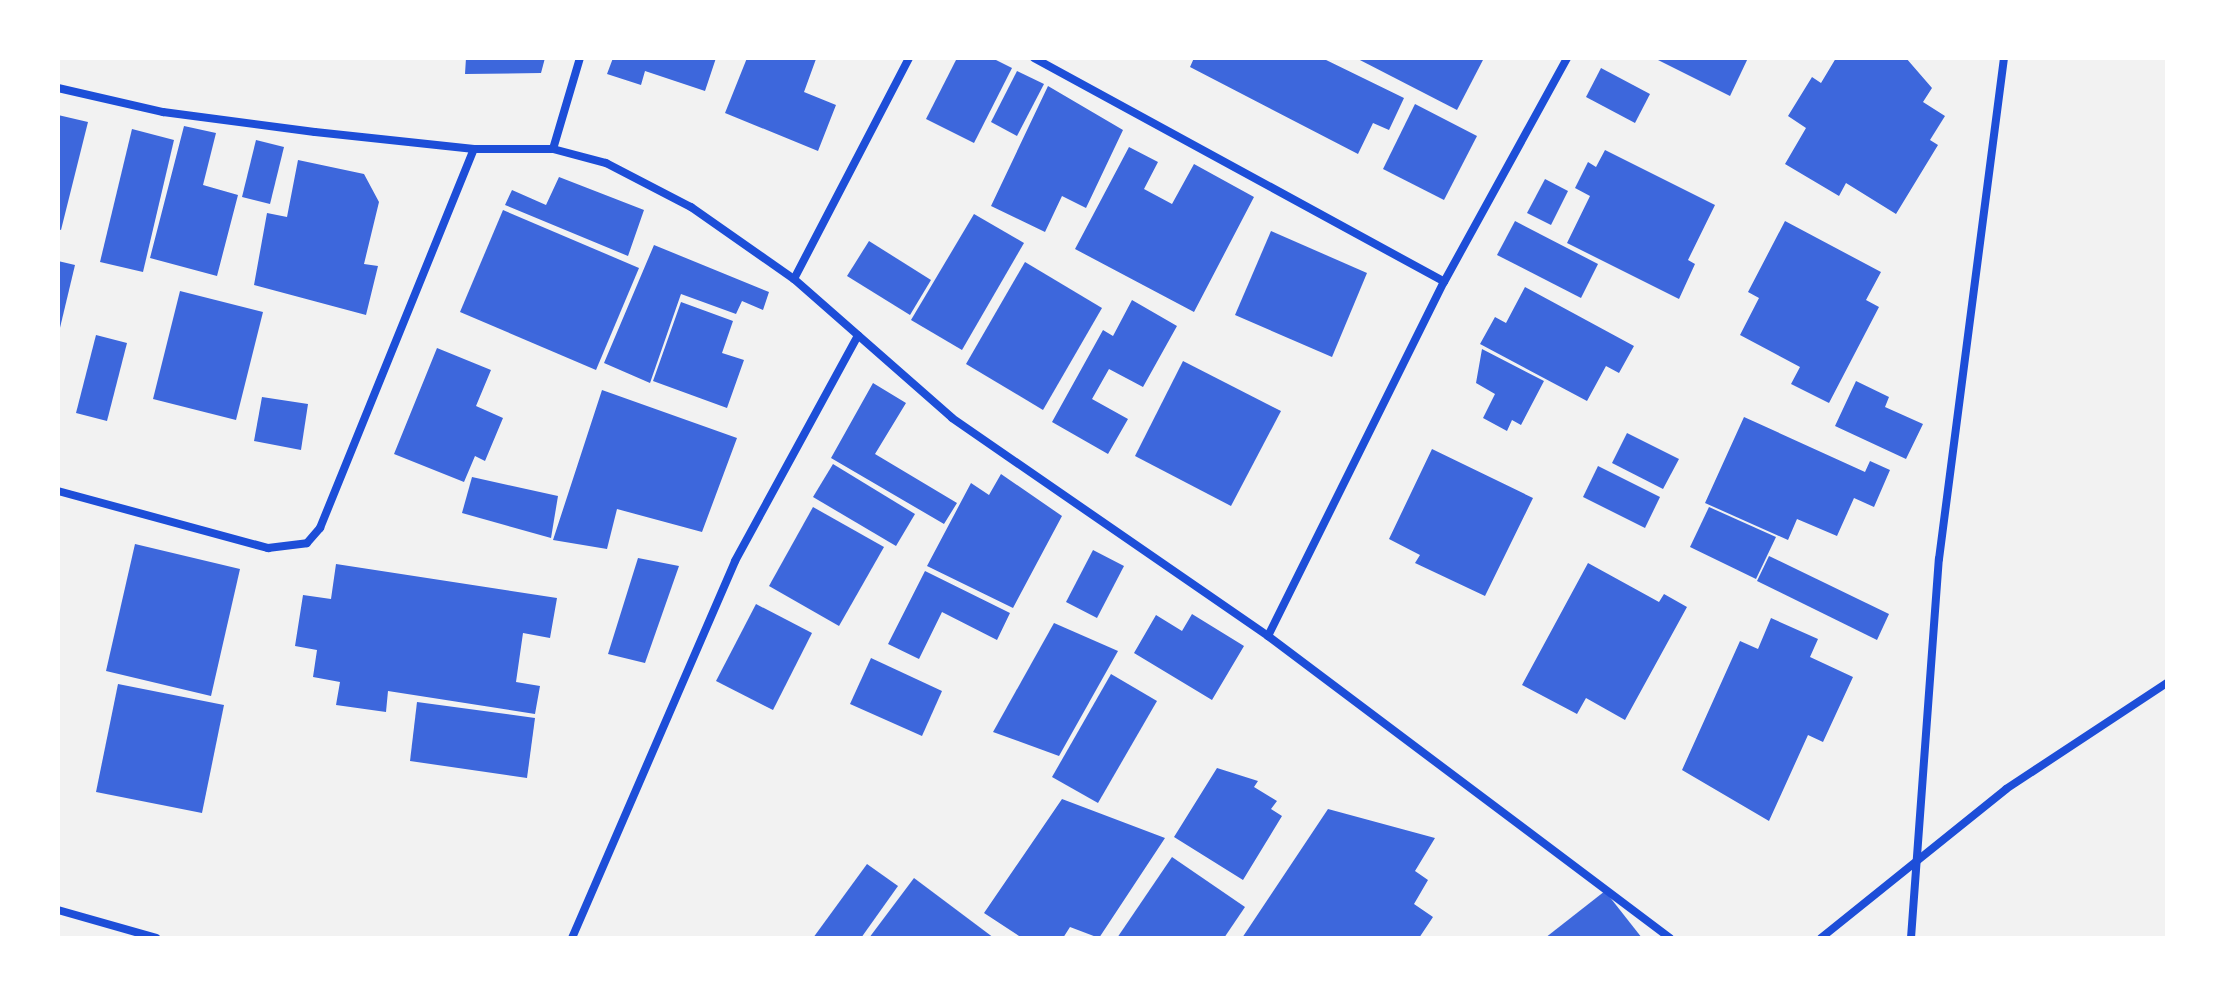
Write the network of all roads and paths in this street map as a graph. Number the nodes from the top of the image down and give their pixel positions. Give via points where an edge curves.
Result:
1 (580, 58) edge
2 (909, 58) edge
3 (1034, 58) edge
4 (1567, 58) edge
5 (2004, 58) edge
6 (58, 88) edge
7 (474, 149) junction
8 (553, 149) junction
9 (794, 279) junction
10 (1444, 282) junction
11 (858, 335) junction
12 (58, 491) edge
13 (1268, 636) junction
14 (2167, 683) edge
15 (1918, 858) junction
16 (58, 910) edge
17 (156, 938) edge
18 (572, 938) edge
19 (1670, 938) edge
20 (1821, 938) edge
21 (1911, 938) edge

1 - 8 street
2 - 9 street
3 - 10 street
4 - 10 street
5 - 15 street via 1939,559 1918,783
6 - 7 street via 163,112
7 - 8 street
7 - 12 street via 320,528 307,543 268,548
8 - 9 street via 606,163 691,207
9 - 11 street
10 - 13 street
11 - 13 street via 952,418
11 - 18 street via 735,561
13 - 19 street
14 - 15 street via 2006,789
15 - 20 street
15 - 21 street
16 - 17 street

